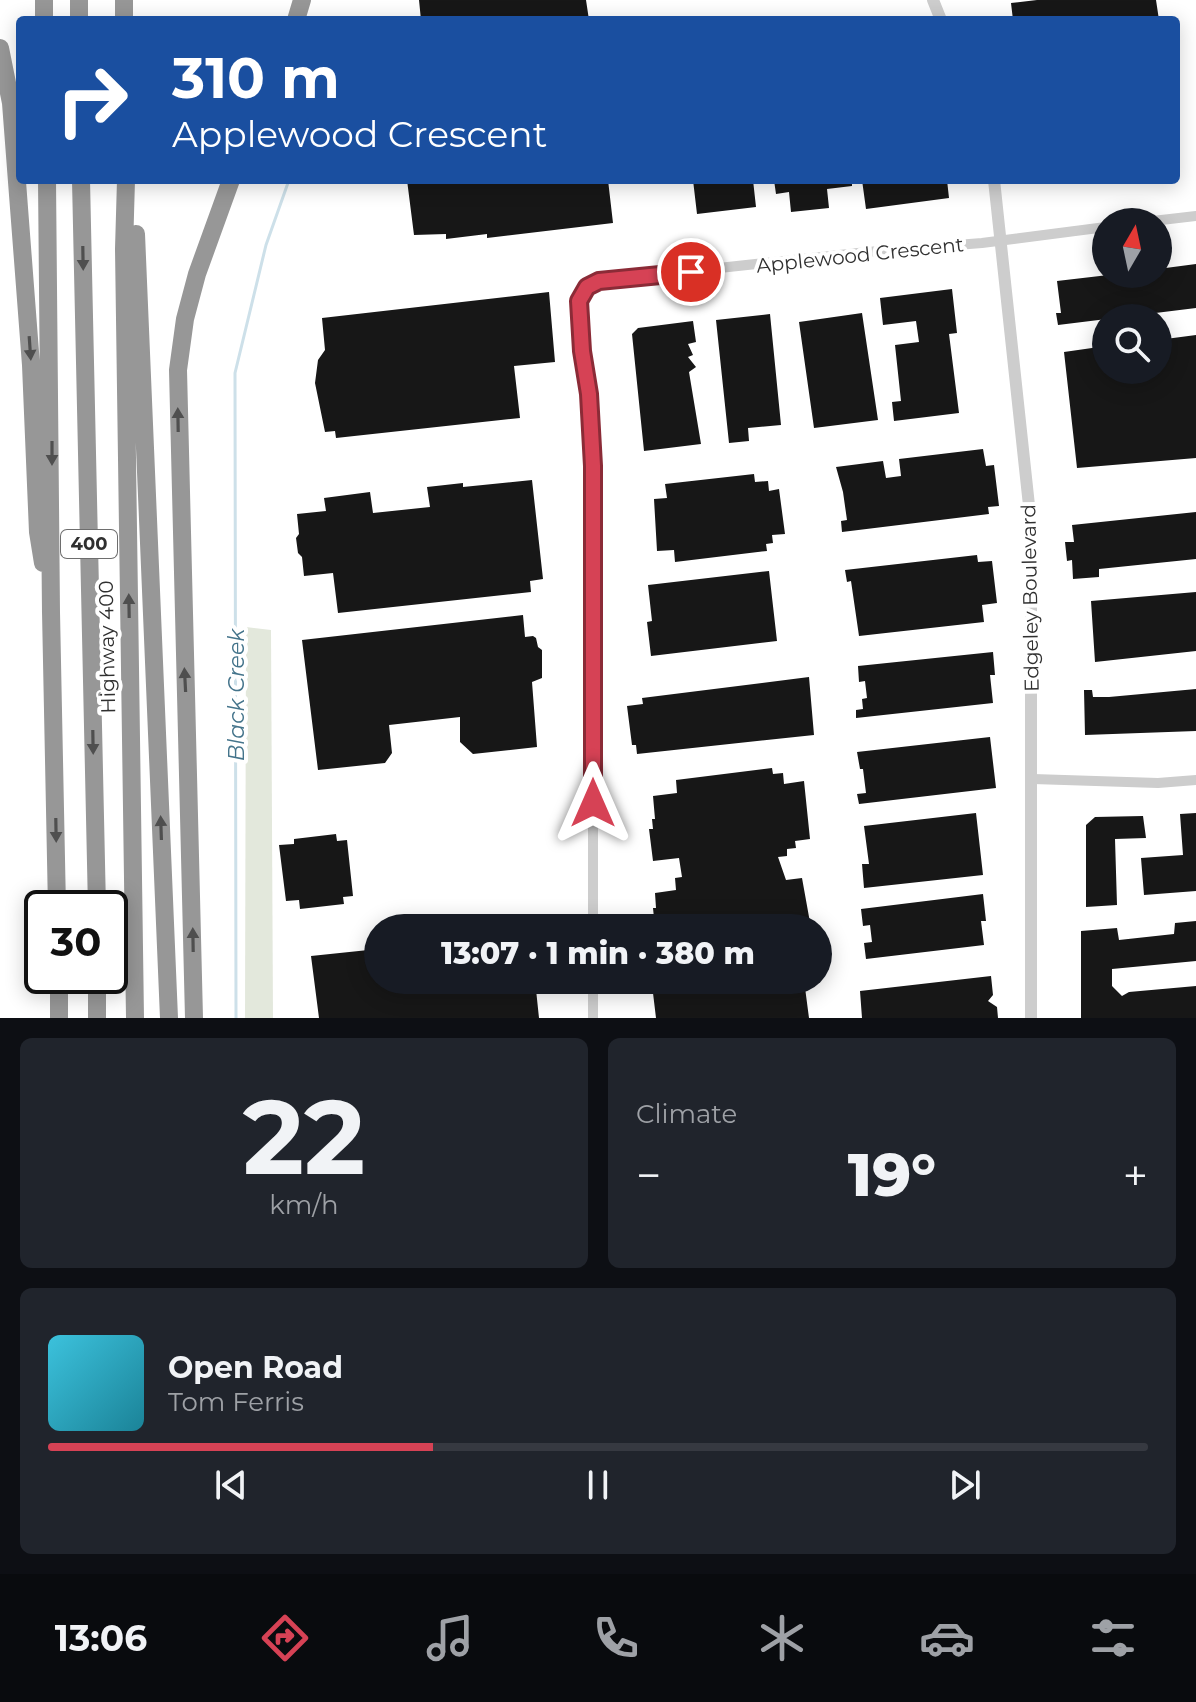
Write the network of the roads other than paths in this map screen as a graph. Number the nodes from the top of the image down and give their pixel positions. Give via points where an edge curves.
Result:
1 (0, 48) edge
2 (16, 168) edge
3 (17, 184) edge
4 (47, 184) edge
5 (81, 184) edge
6 (126, 184) edge
7 (230, 184) edge
8 (995, 184) edge
9 (126, 203) junction
10 (1196, 216) edge
11 (1172, 219) edge
12 (1092, 229) edge
13 (1002, 241) junction
14 (51, 612) junction
15 (1033, 779) junction
16 (1196, 780) edge
17 (57, 890) edge
18 (97, 890) edge
19 (593, 914) edge
20 (59, 994) edge
21 (97, 994) edge
22 (593, 994) edge
23 (59, 1018) edge
24 (97, 1018) edge
25 (135, 1018) edge
26 (169, 1018) edge
27 (194, 1018) edge
28 (593, 1018) edge
29 (1031, 1018) edge

1 -> 2 highway
3 -> 14 highway via 38,532
4 -> 14 highway
5 -> 18 highway, Highway 400 / 400
6 - 9 highway, Highway 400 / 400
27 -> 7 highway via 178,370 197,274
8 - 13 street, Edgeley Boulevard
25 -> 9 highway, Highway 400 / 400
26 -> 9 highway via 136,234
10 - 11 street
12 - 13 street, Applewood Crescent
13 - 15 street, Edgeley Boulevard via 1031,524
13 - 19 street, Applewood Crescent via 599,281 587,287 579,301 579,321 593,466
14 -> 17 highway
15 - 16 street
15 - 29 street, Edgeley Boulevard
20 - 23 highway
21 - 24 highway
22 - 28 street

